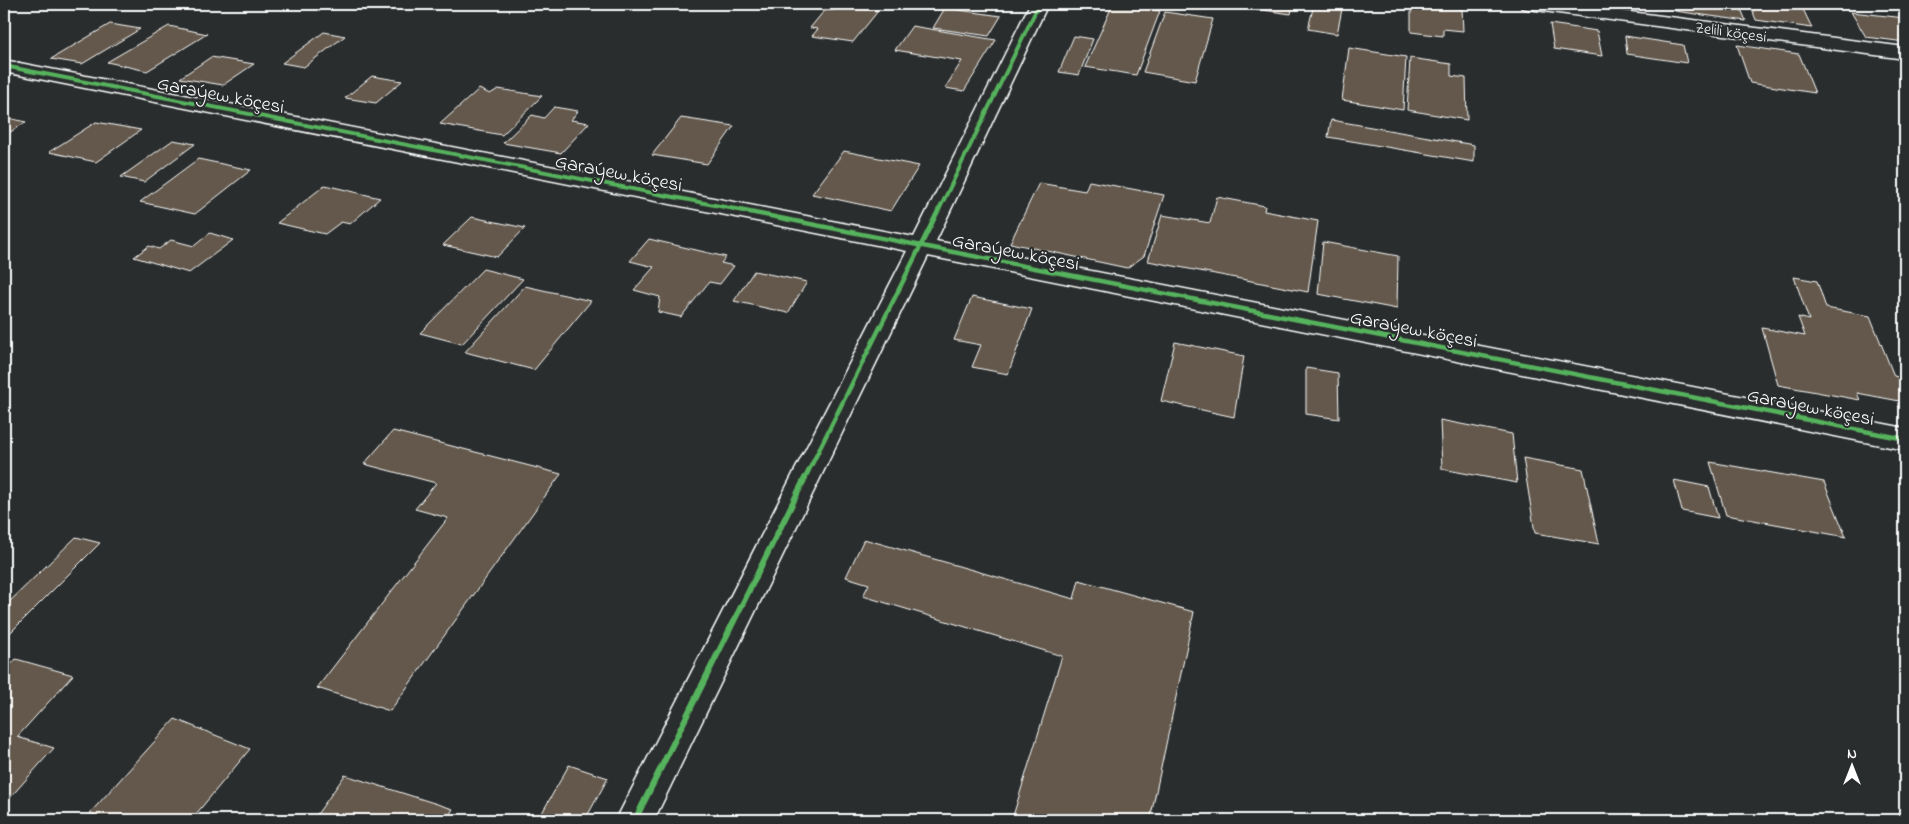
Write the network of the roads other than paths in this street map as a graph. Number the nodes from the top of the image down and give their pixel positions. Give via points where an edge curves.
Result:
1 (1039, 4) edge
2 (1528, 4) edge
3 (1905, 54) edge
4 (4, 66) edge
5 (921, 247) junction
6 (1905, 440) edge
7 (635, 820) edge

1 - 5 street
2 - 3 street, Zelili köçesi
4 - 5 street, Garaýew köçesi
5 - 6 street, Garaýew köçesi
5 - 7 street

